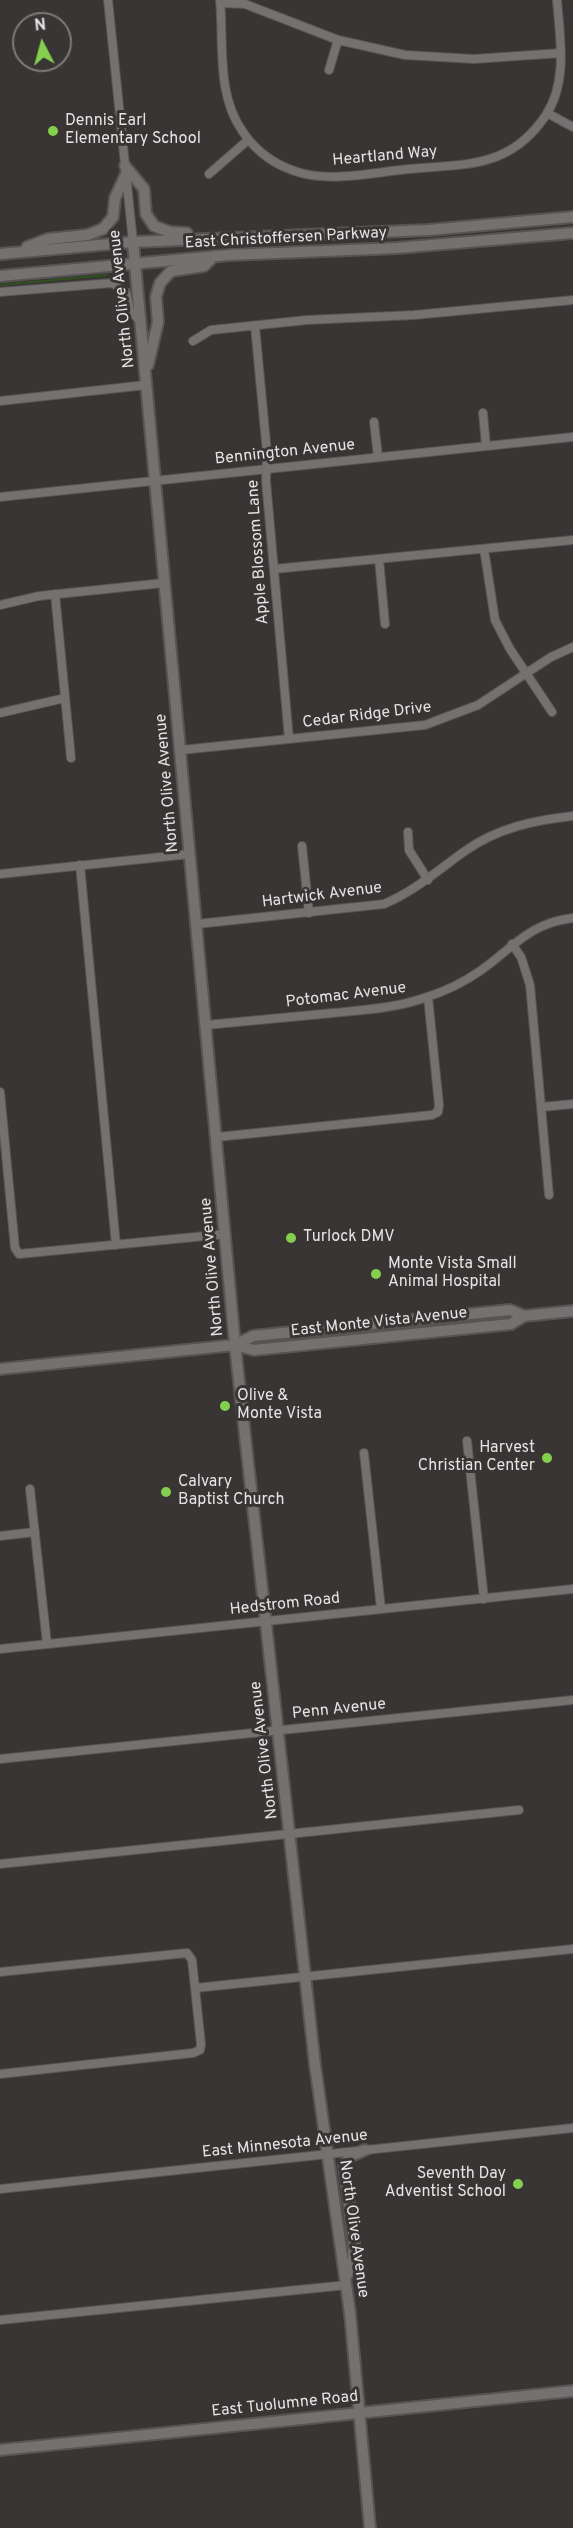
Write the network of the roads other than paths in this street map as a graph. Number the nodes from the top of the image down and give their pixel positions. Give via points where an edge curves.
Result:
1 (108, 0) edge
2 (557, 0) edge
3 (220, 2) edge
4 (338, 40) junction
5 (561, 53) junction
6 (329, 69) dead end
7 (547, 113) junction
8 (573, 127) edge
9 (248, 140) junction
10 (126, 170) junction
11 (209, 174) dead end
12 (573, 216) edge
13 (573, 232) edge
14 (216, 239) junction
15 (133, 242) junction
16 (13, 252) junction
17 (0, 254) edge
18 (214, 256) junction
19 (135, 264) junction
20 (0, 276) edge
21 (0, 292) edge
22 (573, 300) edge
23 (141, 321) junction
24 (255, 326) junction
25 (193, 341) dead end
26 (146, 380) junction
27 (0, 400) edge
28 (483, 413) dead end
29 (374, 422) dead end
30 (573, 437) edge
31 (486, 446) junction
32 (378, 457) junction
33 (267, 469) junction
34 (154, 482) junction
35 (0, 497) edge
36 (573, 540) edge
37 (484, 549) junction
38 (379, 559) junction
39 (274, 570) junction
40 (164, 583) junction
41 (55, 594) junction
42 (0, 605) edge
43 (386, 624) dead end
44 (573, 647) edge
45 (526, 674) junction
46 (65, 698) junction
47 (552, 712) dead end
48 (0, 713) edge
49 (289, 739) junction
50 (181, 750) junction
51 (71, 758) dead end
52 (573, 816) edge
53 (408, 832) dead end
54 (302, 846) dead end
55 (190, 854) junction
56 (80, 865) junction
57 (0, 874) edge
58 (428, 880) junction
59 (309, 913) junction
60 (573, 918) edge
61 (197, 924) junction
62 (512, 944) junction
63 (428, 997) junction
64 (206, 1025) junction
65 (0, 1092) edge
66 (573, 1104) edge
67 (542, 1107) junction
68 (217, 1137) junction
69 (549, 1195) dead end
70 (226, 1234) junction
71 (116, 1245) junction
72 (573, 1311) edge
73 (465, 1315) junction
74 (524, 1316) junction
75 (415, 1334) junction
76 (235, 1345) junction
77 (0, 1369) edge
78 (467, 1441) dead end
79 (364, 1453) dead end
80 (30, 1489) dead end
81 (35, 1532) junction
82 (0, 1536) edge
83 (573, 1589) edge
84 (484, 1599) junction
85 (381, 1609) junction
86 (267, 1621) junction
87 (47, 1644) junction
88 (0, 1649) edge
89 (573, 1700) edge
90 (278, 1730) junction
91 (0, 1759) edge
92 (519, 1810) dead end
93 (290, 1834) junction
94 (0, 1864) edge
95 (573, 1949) edge
96 (0, 1972) edge
97 (306, 1977) junction
98 (195, 1988) junction
99 (0, 2074) edge
100 (573, 2128) edge
101 (365, 2150) junction
102 (328, 2154) junction
103 (0, 2189) edge
104 (346, 2281) junction
105 (0, 2320) edge
106 (573, 2391) edge
107 (361, 2412) junction
108 (0, 2450) edge
109 (370, 2528) edge

1 - 10 street, North Olive Avenue
2 - 5 street, Heartland Way
3 - 4 street via 253,6
3 - 9 street, Heartland Way via 226,93 232,113
4 - 5 street via 381,51 474,60
4 - 6 street
5 - 7 street, Heartland Way via 559,83
7 - 8 street
7 - 9 street, Heartland Way via 525,140 490,159 333,176 289,169 265,156
9 - 11 street
10 - 14 street via 144,189 146,214 154,226
10 - 15 street, North Olive Avenue
10 - 16 street via 115,198 113,217 103,229 87,235 48,239
12 - 14 street, East Christoffersen Parkway via 429,230
13 - 18 street, East Christoffersen Parkway via 397,249
14 - 15 street, East Christoffersen Parkway
15 - 16 street, East Christoffersen Parkway
15 - 19 street, North Olive Avenue
16 - 17 street, East Christoffersen Parkway
18 - 19 street, East Christoffersen Parkway
18 - 26 street via 204,266 171,271 159,283 158,322
19 - 20 street, East Christoffersen Parkway
19 - 23 street, North Olive Avenue
21 - 23 street via 112,283 124,289 130,310
22 - 24 street
23 - 26 street, North Olive Avenue
24 - 25 street via 211,330
24 - 33 street, Apple Blossom Lane
26 - 27 street
26 - 34 street, North Olive Avenue
28 - 31 street
29 - 32 street
30 - 31 street, Bennington Avenue
31 - 32 street, Bennington Avenue
32 - 33 street, Bennington Avenue
33 - 34 street, Bennington Avenue
33 - 39 street, Apple Blossom Lane
34 - 35 street, Bennington Avenue
34 - 40 street, North Olive Avenue
36 - 37 street
37 - 38 street
37 - 45 street via 495,620
38 - 39 street
38 - 43 street
39 - 49 street, Apple Blossom Lane
40 - 41 street
40 - 50 street, North Olive Avenue
41 - 42 street
41 - 46 street
44 - 45 street, Cedar Ridge Drive
45 - 47 street
45 - 49 street, Cedar Ridge Drive via 478,705 425,725
46 - 48 street
46 - 51 street
49 - 50 street, Cedar Ridge Drive
50 - 55 street, North Olive Avenue
52 - 58 street, Hartwick Avenue via 522,825 490,837
53 - 58 street via 409,850
54 - 59 street
55 - 56 street
55 - 61 street, North Olive Avenue
56 - 57 street
56 - 71 street
58 - 59 street, Hartwick Avenue via 384,904
59 - 61 street, Hartwick Avenue
60 - 62 street, Potomac Avenue via 540,927
61 - 64 street, North Olive Avenue
62 - 63 street, Potomac Avenue via 481,971
62 - 67 street via 521,957 530,985
63 - 64 street, Potomac Avenue via 376,1009
63 - 68 street via 438,1112
64 - 68 street, North Olive Avenue
65 - 71 street via 17,1252
66 - 67 street
67 - 69 street
68 - 70 street, North Olive Avenue
70 - 71 street
70 - 76 street, North Olive Avenue
72 - 74 street, East Monte Vista Avenue
73 - 74 street, East Monte Vista Avenue via 510,1310
73 - 75 street via 462,1323
73 - 76 street, East Monte Vista Avenue via 253,1336
74 - 75 street, East Monte Vista Avenue via 511,1324
75 - 76 street, East Monte Vista Avenue via 254,1350
76 - 77 street, East Monte Vista Avenue
76 - 86 street, North Olive Avenue
78 - 84 street
79 - 85 street
80 - 81 street
81 - 82 street
81 - 87 street
83 - 84 street, Hedstrom Road
84 - 85 street, Hedstrom Road
85 - 86 street, Hedstrom Road
86 - 87 street, Hedstrom Road
86 - 90 street, North Olive Avenue
87 - 88 street, Hedstrom Road
89 - 90 street, Penn Avenue
90 - 91 street, Penn Avenue
90 - 93 street, North Olive Avenue
92 - 93 street
93 - 94 street
93 - 97 street, North Olive Avenue
95 - 97 street
96 - 98 street via 183,1953 192,1960
97 - 98 street
97 - 102 street, North Olive Avenue
98 - 99 street via 200,2050
100 - 101 street, East Minnesota Avenue
101 - 102 street, East Minnesota Avenue
101 - 104 street via 344,2164 354,2241
102 - 103 street, East Minnesota Avenue
102 - 104 street, North Olive Avenue
104 - 105 street
104 - 107 street, North Olive Avenue
106 - 107 street, East Tuolumne Road
107 - 108 street, East Tuolumne Road
107 - 109 street, North Olive Avenue

